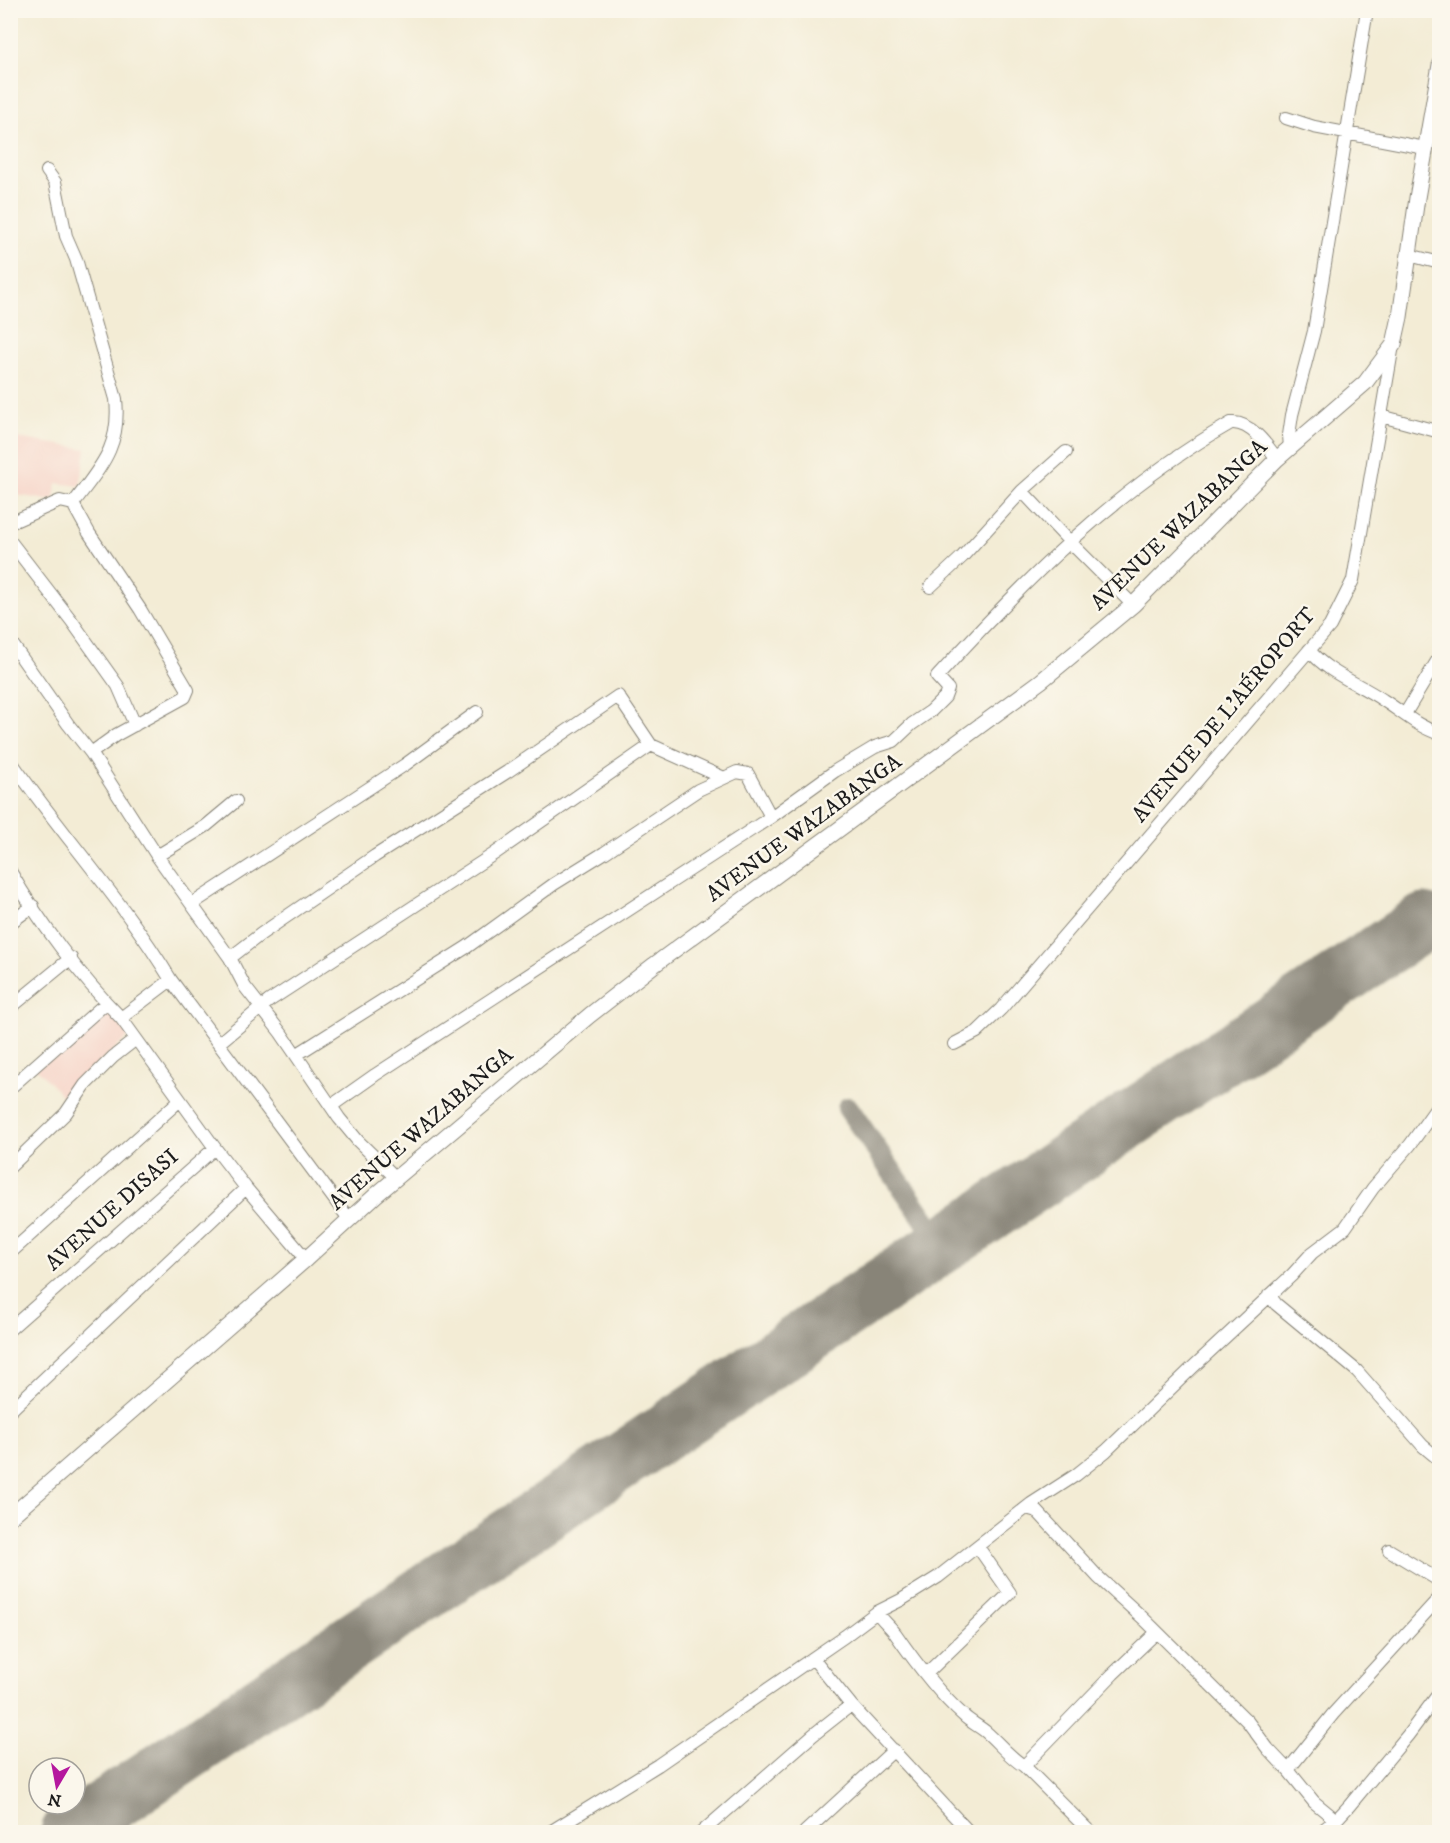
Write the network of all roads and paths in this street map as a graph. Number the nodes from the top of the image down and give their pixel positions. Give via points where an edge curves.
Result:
1 (1367, 10) edge
2 (1440, 65) edge
3 (1286, 118) dead end
4 (1347, 133) junction
5 (1425, 148) junction
6 (47, 171) dead end
7 (1409, 255) junction
8 (1440, 263) edge
9 (1394, 344) junction
10 (1381, 417) junction
11 (1440, 432) edge
12 (1290, 448) junction
13 (1066, 452) dead end
14 (1277, 459) junction
15 (1022, 491) junction
16 (73, 504) junction
17 (10, 523) edge
18 (10, 541) edge
19 (1070, 542) junction
20 (930, 587) dead end
21 (1133, 605) junction
22 (10, 641) edge
23 (1309, 650) junction
24 (1440, 656) edge
25 (477, 712) dead end
26 (1405, 714) junction
27 (135, 725) junction
28 (1440, 734) edge
29 (651, 745) junction
30 (91, 753) junction
31 (10, 760) edge
32 (724, 778) junction
33 (236, 801) dead end
34 (771, 817) junction
35 (157, 856) junction
36 (10, 870) edge
37 (192, 904) junction
38 (33, 906) junction
39 (10, 923) edge
40 (230, 957) junction
41 (70, 958) junction
42 (171, 980) junction
43 (106, 1003) junction
44 (10, 1008) edge
45 (262, 1009) junction
46 (121, 1018) junction
47 (136, 1039) junction
48 (219, 1043) junction
49 (954, 1044) dead end
50 (296, 1055) junction
51 (10, 1088) edge
52 (180, 1100) junction
53 (1440, 1103) edge
54 (331, 1106) junction
55 (1436, 1118) edge
56 (215, 1148) junction
57 (10, 1167) edge
58 (396, 1178) junction
59 (246, 1188) junction
60 (349, 1219) junction
61 (10, 1253) edge
62 (306, 1259) junction
63 (1269, 1295) junction
64 (10, 1329) edge
65 (10, 1411) edge
66 (1440, 1460) edge
67 (1026, 1508) junction
68 (10, 1517) edge
69 (978, 1547) junction
70 (1389, 1550) dead end
71 (1440, 1581) edge
72 (1440, 1597) edge
73 (877, 1612) junction
74 (1157, 1632) junction
75 (813, 1658) junction
76 (926, 1674) junction
77 (1440, 1692) edge
78 (851, 1705) junction
79 (894, 1750) junction
80 (1024, 1766) junction
81 (1288, 1770) junction
82 (1336, 1820) junction
83 (550, 1833) edge
84 (702, 1833) edge
85 (805, 1833) edge
86 (969, 1833) edge
87 (1090, 1833) edge
88 (1320, 1833) edge

1 - 4 street
2 - 5 main road, AVENUE WAZABANGA
3 - 4 street
4 - 5 street
4 - 12 street via 1314,332 1292,415
5 - 7 main road, AVENUE WAZABANGA
6 - 16 street via 54,182 66,236 116,399 118,420 105,460
7 - 8 street
7 - 9 main road, AVENUE WAZABANGA
9 - 10 street, AVENUE DE L'AÉROPORT
9 - 12 main road, AVENUE WAZABANGA via 1365,383
10 - 11 street
10 - 23 street, AVENUE DE L'AÉROPORT via 1353,580 1330,626
12 - 14 main road, AVENUE WAZABANGA
13 - 15 street
14 - 19 street via 1266,442 1244,426 1230,423 1163,465
14 - 21 main road, AVENUE WAZABANGA
15 - 19 street
15 - 20 street
16 - 17 street via 60,501
16 - 27 street via 188,690 185,697
18 - 27 street via 118,687
19 - 21 street
19 - 34 street via 992,616 937,677 948,692 931,711 894,741 845,765
21 - 58 main road, AVENUE WAZABANGA via 1041,681 654,965
22 - 30 street
23 - 26 street via 1323,665
23 - 49 street, AVENUE DE L'AÉROPORT via 1001,1009 977,1032
24 - 26 street
25 - 37 street via 406,764
26 - 28 street
27 - 30 street
29 - 32 street
29 - 40 street via 618,696
29 - 45 street
30 - 35 street
31 - 42 street via 114,896
32 - 34 street via 737,772 748,774
32 - 50 street via 698,790 554,884 467,947
33 - 35 street via 206,826
34 - 54 street
35 - 37 street
36 - 38 street
37 - 40 street
38 - 39 street
38 - 41 street
40 - 45 street
41 - 43 street
41 - 44 street
42 - 46 street
42 - 48 street
43 - 46 street
43 - 51 street
45 - 48 street
45 - 50 street
46 - 47 street
47 - 52 street
47 - 57 street via 85,1085 66,1113
48 - 60 street
50 - 54 street
52 - 56 street
52 - 61 street
53 - 55 street
54 - 58 street via 358,1141
55 - 63 street via 1373,1188 1345,1228 1312,1253
56 - 59 street
56 - 64 street, AVENUE DISASI
58 - 60 main road, AVENUE WAZABANGA
59 - 62 street
59 - 65 street
60 - 62 main road, AVENUE WAZABANGA
62 - 68 main road, AVENUE WAZABANGA
63 - 66 street via 1358,1371 1423,1446
63 - 67 street via 1106,1451
67 - 69 street
67 - 74 street via 1037,1511 1098,1577
69 - 73 street via 938,1577
69 - 76 street via 1010,1593
70 - 71 street
72 - 81 street via 1333,1714
73 - 75 street
73 - 76 street
74 - 80 street
74 - 81 street via 1248,1722
75 - 78 street
75 - 83 street via 658,1765
76 - 80 street via 965,1717
77 - 82 street
78 - 79 street
78 - 84 street
79 - 85 street
79 - 86 street
80 - 87 street
81 - 82 street via 1314,1802
82 - 88 street

